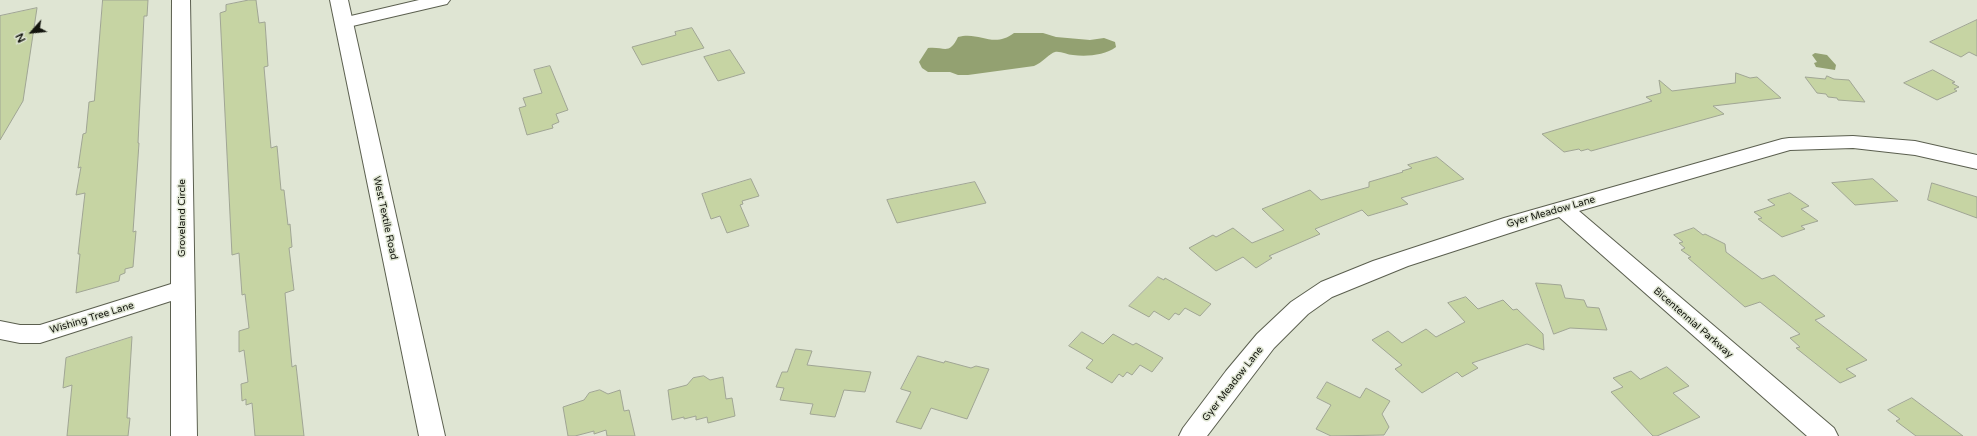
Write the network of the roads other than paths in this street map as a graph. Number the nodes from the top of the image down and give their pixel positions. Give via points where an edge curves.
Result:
1 (181, 0) edge
2 (339, 0) edge
3 (441, 0) edge
4 (344, 23) junction
5 (1977, 162) edge
6 (1563, 209) junction
7 (183, 289) junction
8 (0, 330) edge
9 (184, 436) edge
10 (432, 436) edge
11 (1192, 436) edge
12 (1825, 436) edge

1 - 7 street, Groveland Circle
2 - 4 street, West Textile Road
3 - 4 street
4 - 10 street, West Textile Road
5 - 6 street, Gyer Meadow Lane via 1915,148 1853,142 1789,144
6 - 11 street, Gyer Meadow Lane via 1389,263 1320,293 1292,314 1249,361
6 - 12 street, Bicentennial Parkway
7 - 8 street, Wishing Tree Lane via 40,334 12,334
7 - 9 street, Groveland Circle

